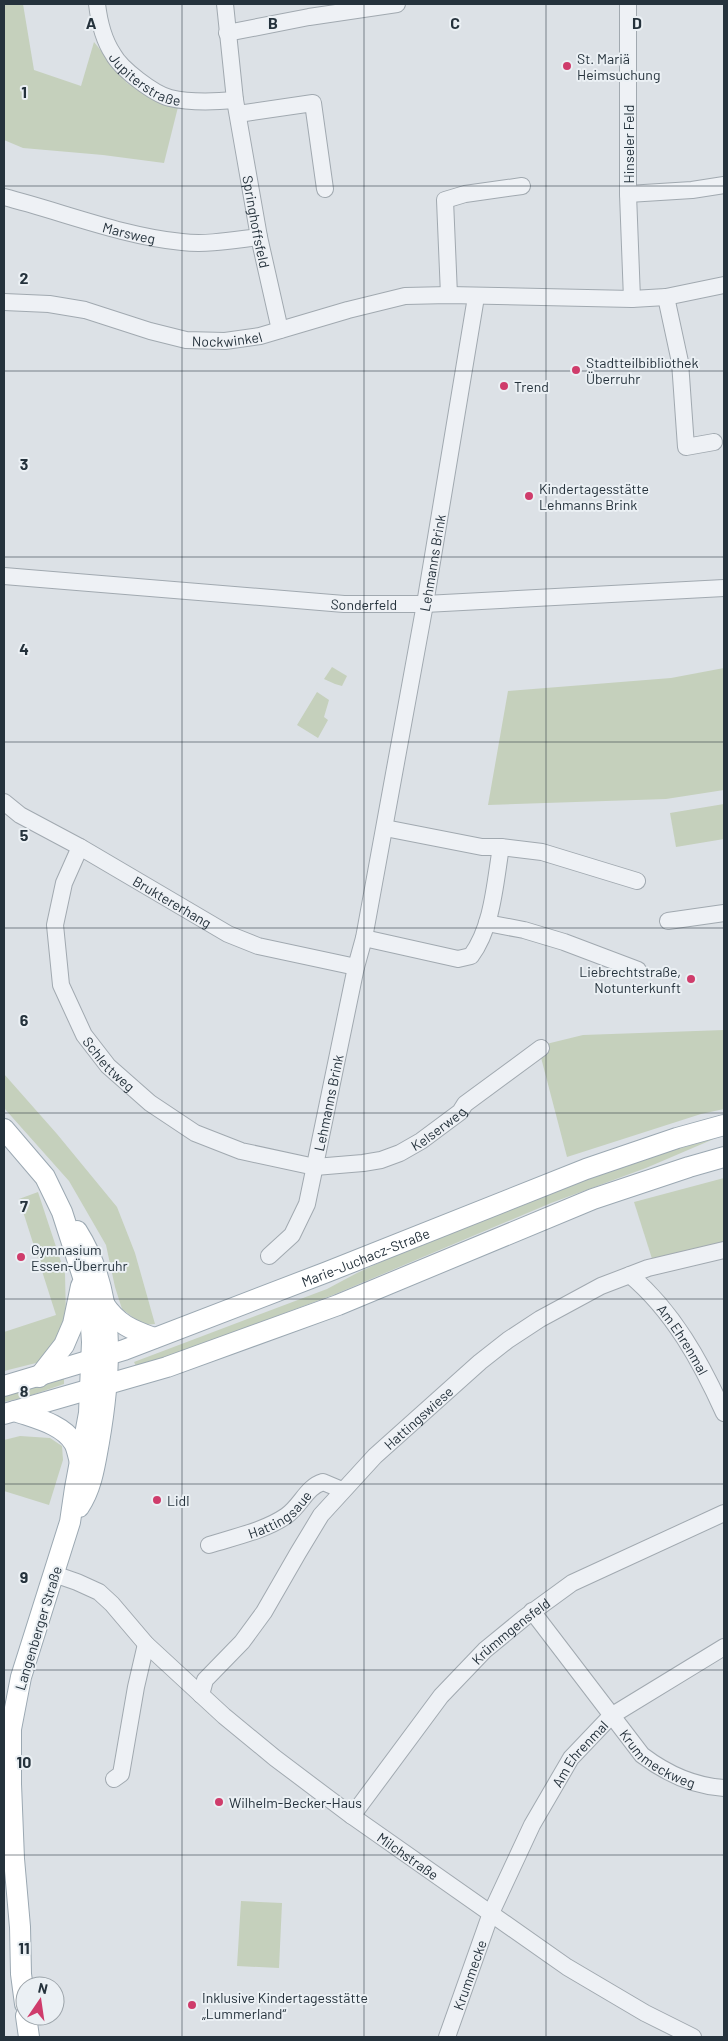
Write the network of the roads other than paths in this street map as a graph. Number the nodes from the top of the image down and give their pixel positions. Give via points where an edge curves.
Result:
1 (97, 4) edge
2 (225, 4) edge
3 (397, 4) edge
4 (628, 4) edge
5 (377, 5) edge
6 (308, 10) edge
7 (227, 33) junction
8 (236, 107) junction
9 (724, 185) edge
10 (522, 186) dead end
11 (324, 189) dead end
12 (628, 194) junction
13 (4, 197) edge
14 (259, 236) junction
15 (724, 284) edge
16 (449, 295) junction
17 (476, 297) junction
18 (666, 298) junction
19 (632, 299) junction
20 (4, 302) edge
21 (280, 330) junction
22 (714, 442) dead end
23 (4, 576) edge
24 (724, 588) edge
25 (425, 604) junction
26 (4, 802) edge
27 (385, 828) junction
28 (80, 847) junction
29 (501, 847) junction
30 (637, 881) dead end
31 (724, 913) edge
32 (668, 921) dead end
33 (487, 923) junction
34 (364, 938) junction
35 (356, 967) junction
36 (638, 970) dead end
37 (541, 1048) dead end
38 (724, 1125) edge
39 (4, 1129) edge
40 (724, 1157) edge
41 (315, 1167) junction
42 (62, 1212) junction
43 (724, 1250) edge
44 (269, 1256) dead end
45 (630, 1274) junction
46 (83, 1277) junction
47 (104, 1304) junction
48 (154, 1338) junction
49 (100, 1357) junction
50 (39, 1377) junction
51 (4, 1386) edge
52 (99, 1386) junction
53 (10, 1412) edge
54 (724, 1413) edge
55 (80, 1462) junction
56 (342, 1490) junction
57 (724, 1513) edge
58 (70, 1522) junction
59 (209, 1545) dead end
60 (54, 1574) junction
61 (532, 1612) junction
62 (146, 1644) junction
63 (724, 1647) edge
64 (201, 1695) junction
65 (611, 1716) junction
66 (114, 1780) dead end
67 (724, 1788) edge
68 (352, 1816) junction
69 (491, 1913) junction
70 (21, 1976) edge
71 (447, 2037) edge
72 (693, 2037) edge

1 - 8 street, Jupiterstraße via 99,24 113,55 141,83 168,98
2 - 7 street, Springhoffsfeld
3 - 5 street
4 - 12 street, Hinseler Feld
5 - 6 street
6 - 7 street
7 - 8 street, Springhoffsfeld
8 - 11 street via 313,103
8 - 14 street, Springhoffsfeld
9 - 12 street, Hinseler Feld
10 - 16 street via 445,200
12 - 19 street, Hinseler Feld
13 - 14 street, Marsweg via 145,236 184,243 224,242
14 - 21 street, Springhoffsfeld
15 - 18 street, Nockwinkel
16 - 17 street, Nockwinkel
16 - 21 street, Nockwinkel via 406,296
17 - 19 street, Nockwinkel
17 - 25 street, Lehmanns Brink
18 - 19 street, Nockwinkel
18 - 22 street via 680,362 686,447
20 - 21 street, Nockwinkel via 85,310 186,340 240,340
23 - 25 street, Sonderfeld via 344,604
24 - 25 street, Sonderfeld
25 - 27 street, Lehmanns Brink
26 - 28 street, Bruktererhang via 20,815
27 - 29 street via 482,847
27 - 34 street, Lehmanns Brink
28 - 35 street, Bruktererhang via 228,934 258,946
28 - 41 street, Schlettweg via 64,883 55,925 61,985 84,1034 108,1066 150,1103 195,1133 241,1151
29 - 30 street via 542,852
29 - 33 street
31 - 32 street
33 - 34 street via 471,956 458,958
33 - 36 street via 564,942
34 - 35 street, Lehmanns Brink
35 - 41 street, Lehmanns Brink
37 - 41 street, Kelserweg via 465,1104 445,1124 400,1153 382,1160
38 - 48 main road, Marie-Juchacz-Straße via 586,1169
39 - 42 main road, Langenberger Straße via 45,1178
40 - 52 main road via 593,1199 338,1305 166,1367
41 - 44 street, Lehmanns Brink via 307,1204 292,1235
42 - 46 main road, Langenberger Straße
42 - 47 main road, Langenberger Straße via 89,1252
43 - 45 street, Hattingswiese
45 - 54 street, Am Ehrenmal via 649,1291 699,1360
45 - 56 street, Hattingswiese via 574,1300 508,1340 396,1436
46 - 49 main road, Langenberger Straße
46 - 50 main road via 73,1324 64,1345
47 - 48 main road via 112,1317
47 - 49 main road, Langenberger Straße
48 - 49 main road, Marie-Juchacz-Straße
49 - 50 main road, Marie-Juchacz-Straße
49 - 52 main road, Langenberger Straße
50 - 51 main road, Marie-Juchacz-Straße
52 - 53 main road
52 - 55 main road, Langenberger Straße
52 - 58 main road, Langenberger Straße via 93,1474 83,1502
53 - 55 main road via 46,1422 61,1430 74,1443
55 - 58 main road, Langenberger Straße
56 - 59 street, Hattingsaue via 323,1482 314,1485 279,1521
56 - 64 street, Hattingswiese via 321,1515 264,1612 242,1642 206,1680
57 - 61 street, Krümmgensfeld via 572,1583
58 - 60 main road, Langenberger Straße
60 - 62 street, Milchstraße via 99,1592
60 - 70 main road, Langenberger Straße via 21,1677 12,1730 11,1784
61 - 65 street, Krummeckweg
61 - 68 street, Krümmgensfeld via 485,1650 441,1696
62 - 64 street, Milchstraße
62 - 66 street via 121,1774
63 - 65 street, Am Ehrenmal
64 - 68 street, Milchstraße
65 - 67 street, Krummeckweg via 642,1755 659,1768 684,1780
65 - 69 street, Am Ehrenmal via 571,1758 532,1825
68 - 69 street, Milchstraße
69 - 71 street, Krummecke
69 - 72 street, Milchstraße via 567,1967 644,2013

